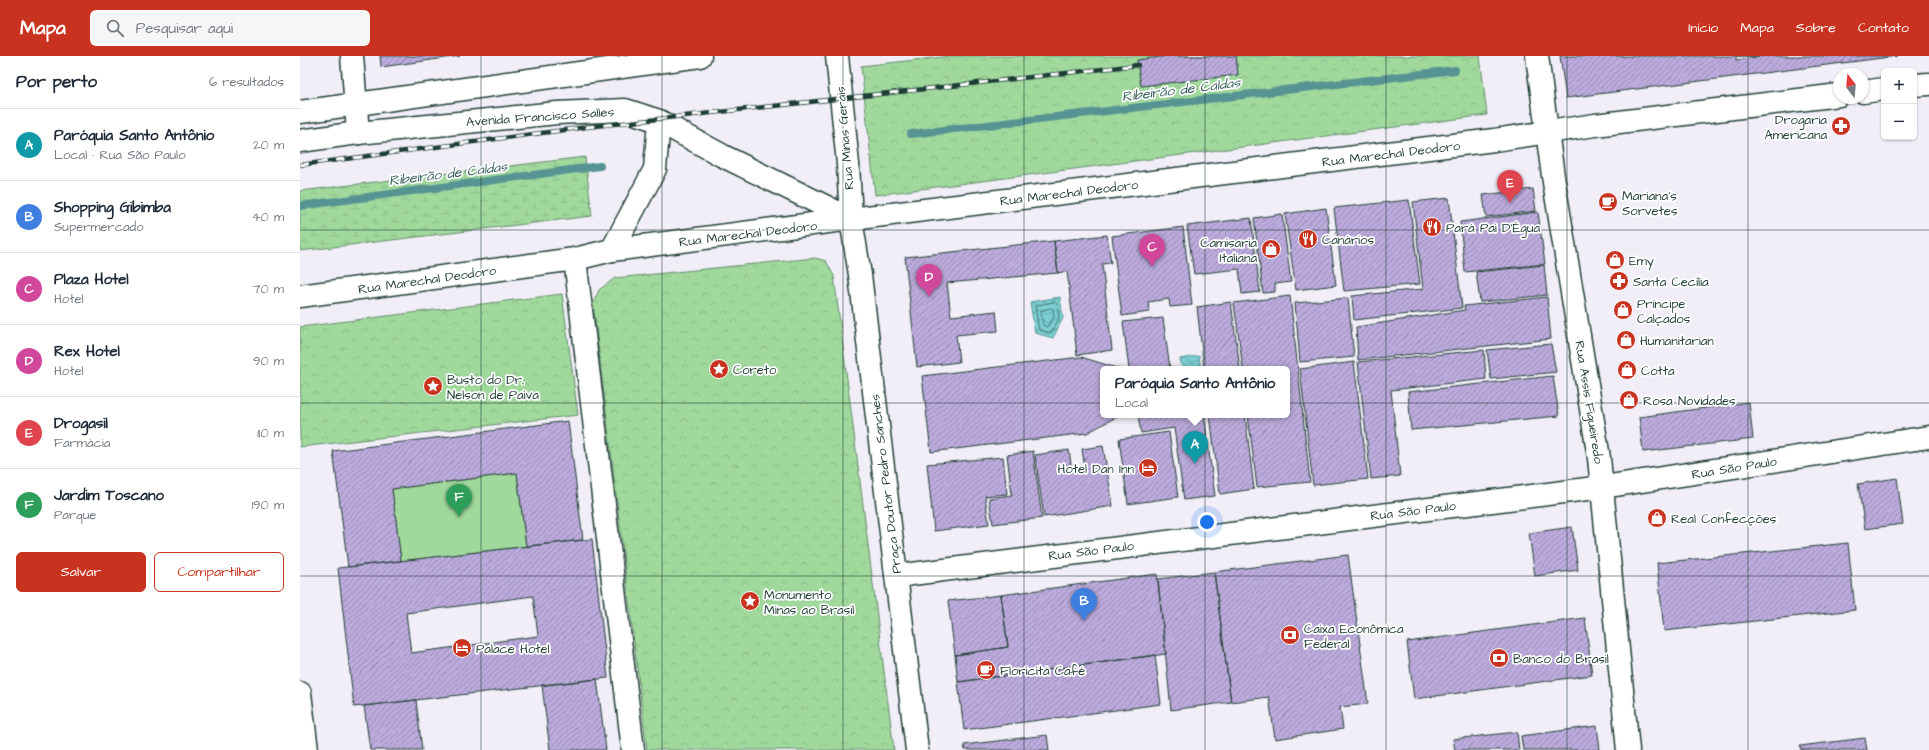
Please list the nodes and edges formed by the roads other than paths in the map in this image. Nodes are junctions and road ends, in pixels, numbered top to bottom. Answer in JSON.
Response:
{"nodes":[{"id":1,"x":352,"y":56,"type":"edge"},
{"id":2,"x":700,"y":56,"type":"edge"},
{"id":3,"x":837,"y":56,"type":"edge"},
{"id":4,"x":1537,"y":56,"type":"edge"},
{"id":5,"x":1929,"y":84,"type":"edge"},
{"id":6,"x":1917,"y":85,"type":"edge"},
{"id":7,"x":1881,"y":89,"type":"edge"},
{"id":8,"x":1869,"y":91,"type":"edge"},
{"id":9,"x":1833,"y":96,"type":"edge"},
{"id":10,"x":357,"y":104,"type":"junction"},
{"id":11,"x":300,"y":112,"type":"edge"},
{"id":12,"x":659,"y":121,"type":"junction"},
{"id":13,"x":358,"y":133,"type":"junction"},
{"id":14,"x":1547,"y":133,"type":"junction"},
{"id":15,"x":300,"y":141,"type":"edge"},
{"id":16,"x":851,"y":219,"type":"junction"},
{"id":17,"x":612,"y":250,"type":"junction"},
{"id":18,"x":575,"y":259,"type":"junction"},
{"id":19,"x":300,"y":296,"type":"edge"},
{"id":20,"x":1929,"y":437,"type":"edge"},
{"id":21,"x":1603,"y":487,"type":"junction"},
{"id":22,"x":896,"y":576,"type":"junction"},
{"id":23,"x":300,"y":693,"type":"edge"},
{"id":24,"x":307,"y":750,"type":"edge"},
{"id":25,"x":633,"y":750,"type":"edge"},
{"id":26,"x":917,"y":750,"type":"edge"},
{"id":27,"x":1628,"y":750,"type":"edge"}],
"edges":[{"from":1,"to":10,"type":"street"},
{"from":2,"to":10,"type":"street"},
{"from":3,"to":16,"type":"street","name":"Rua Minas Gerais"},
{"from":4,"to":14,"type":"street","name":"Rua Assis Figueiredo"},
{"from":5,"to":6,"type":"street"},
{"from":7,"to":8,"type":"street"},
{"from":9,"to":14,"type":"street","name":"Rua Marechal Deodoro"},
{"from":10,"to":11,"type":"street"},
{"from":10,"to":13,"type":"street"},
{"from":12,"to":13,"type":"street","name":"Avenida Francisco Salles"},
{"from":12,"to":16,"type":"street","name":"Avenida Francisco Salles"},
{"from":12,"to":17,"type":"street"},
{"from":13,"to":15,"type":"street","name":"Avenida Francisco Salles"},
{"from":14,"to":16,"type":"street","name":"Rua Marechal Deodoro"},
{"from":14,"to":21,"type":"street","name":"Rua Assis Figueiredo"},
{"from":16,"to":17,"type":"street","name":"Rua Marechal Deodoro"},
{"from":16,"to":22,"type":"street","name":"Praça Doutor Pedro Sanches"},
{"from":17,"to":18,"type":"street","name":"Rua Marechal Deodoro"},
{"from":18,"to":19,"type":"street","name":"Rua Marechal Deodoro"},
{"from":18,"to":25,"type":"street"},
{"from":20,"to":21,"type":"street","name":"Rua São Paulo"},
{"from":21,"to":22,"type":"street","name":"Rua São Paulo"},
{"from":21,"to":27,"type":"street","name":"Rua Assis Figueiredo"},
{"from":22,"to":26,"type":"street","name":"Praça Doutor Pedro Sanches"},
{"from":23,"to":24,"type":"street"}]}
